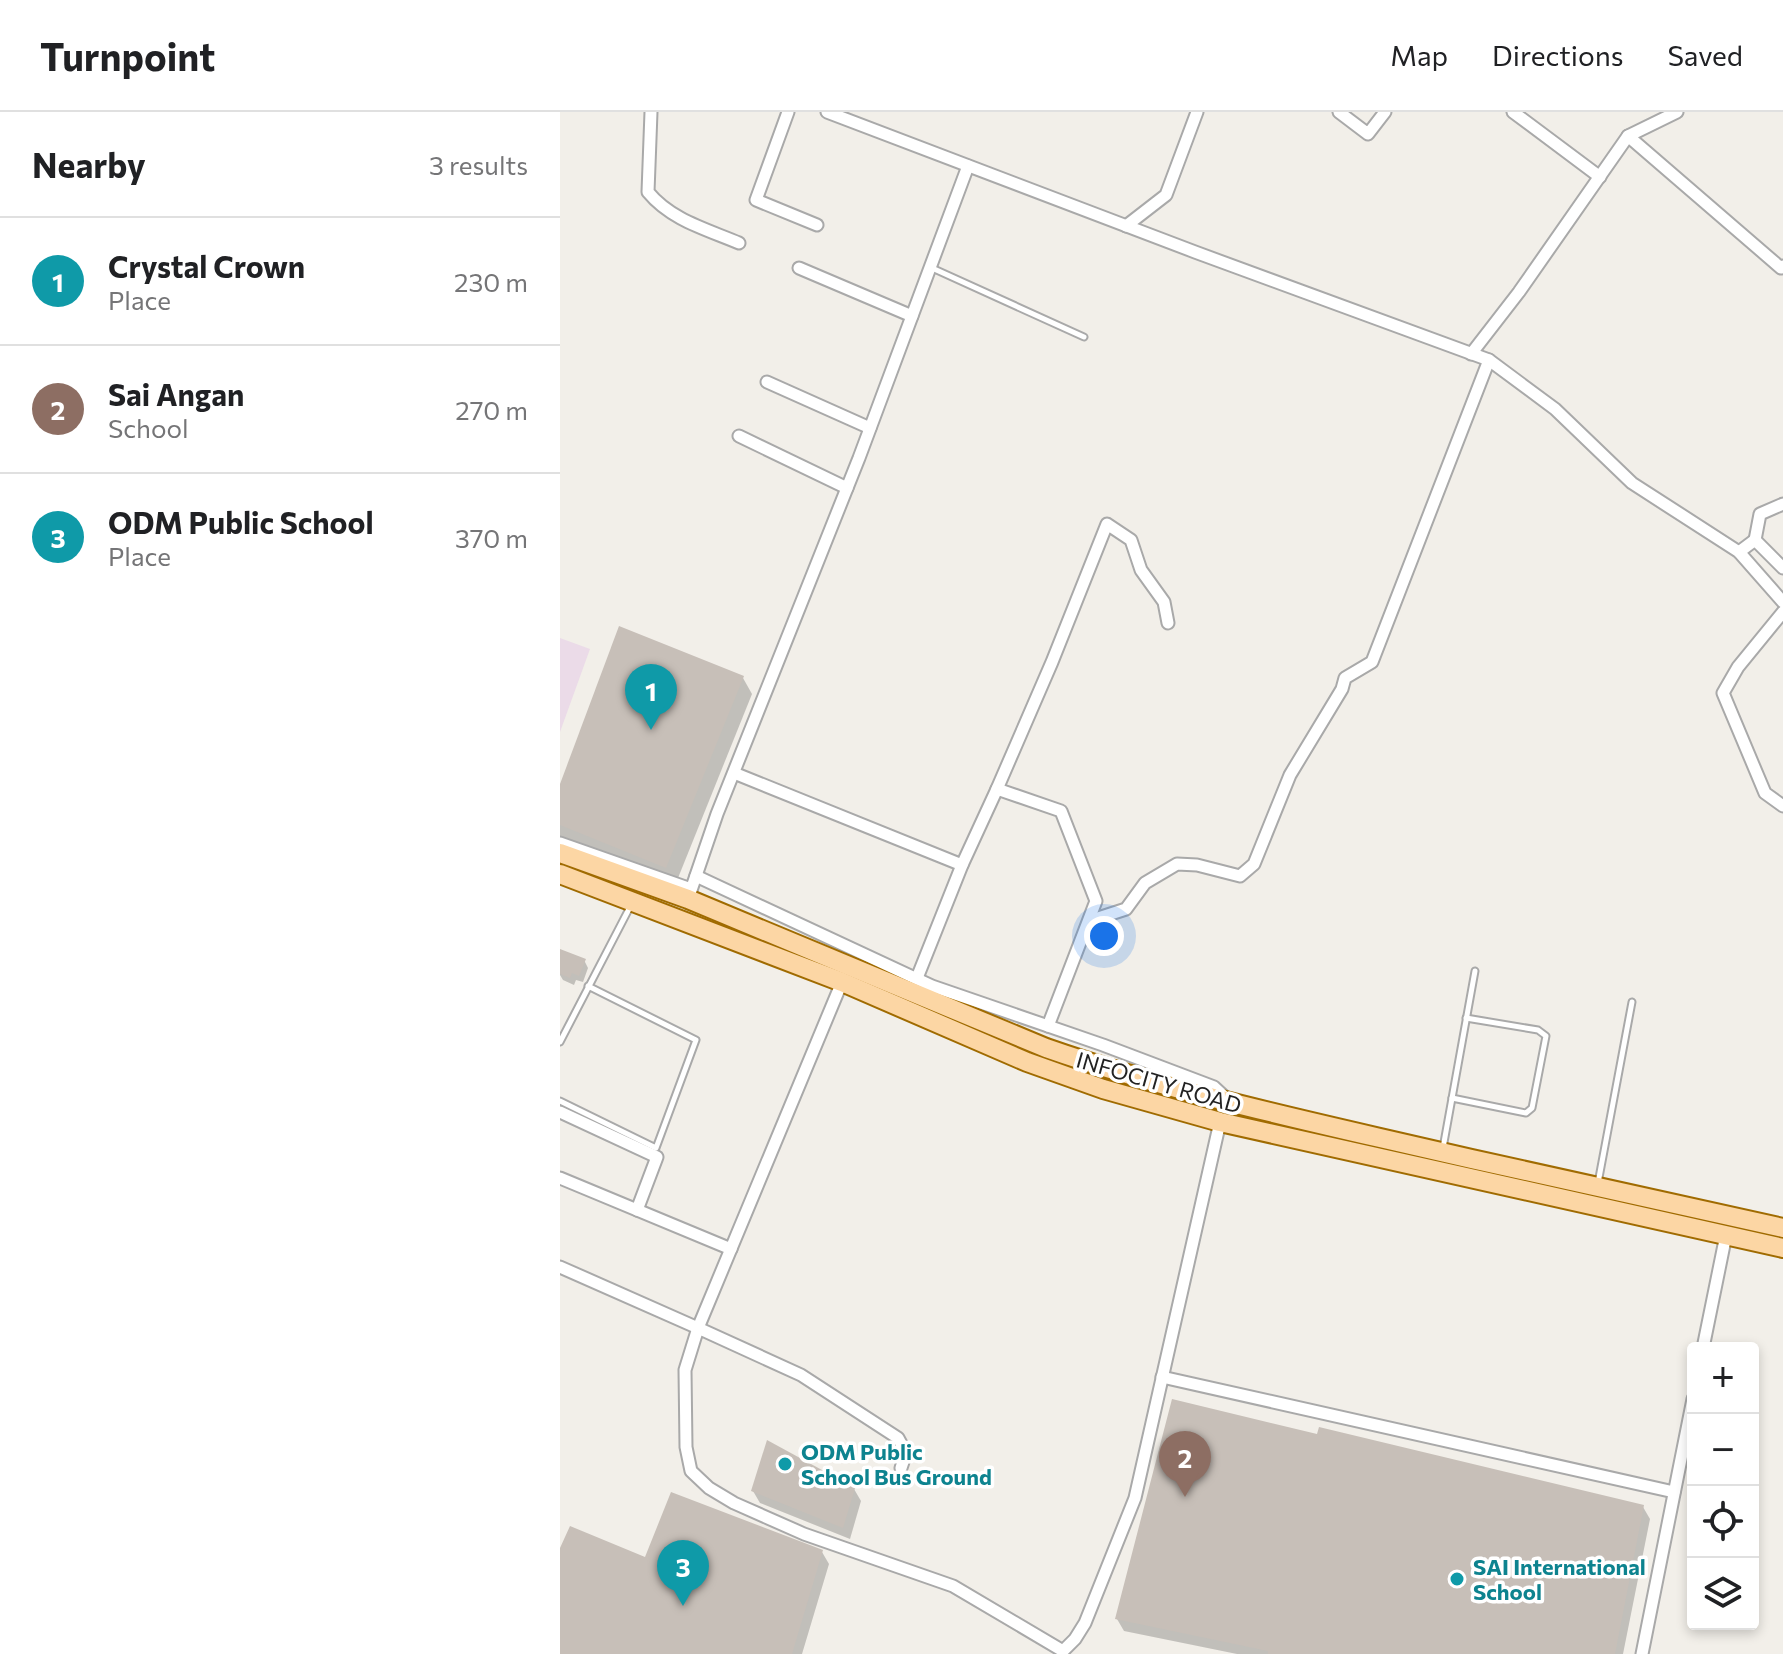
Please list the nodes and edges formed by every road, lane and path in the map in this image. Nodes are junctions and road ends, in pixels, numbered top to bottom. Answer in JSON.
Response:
{"nodes":[{"id":1,"x":651,"y":112,"type":"edge"},
{"id":2,"x":788,"y":112,"type":"edge"},
{"id":3,"x":827,"y":112,"type":"edge"},
{"id":4,"x":1197,"y":112,"type":"edge"},
{"id":5,"x":1339,"y":112,"type":"edge"},
{"id":6,"x":1385,"y":112,"type":"edge"},
{"id":7,"x":1513,"y":112,"type":"edge"},
{"id":8,"x":1677,"y":112,"type":"edge"},
{"id":9,"x":1628,"y":136,"type":"junction"},
{"id":10,"x":968,"y":166,"type":"junction"},
{"id":11,"x":1600,"y":177,"type":"junction"},
{"id":12,"x":817,"y":225,"type":"dead end"},
{"id":13,"x":1126,"y":226,"type":"junction"},
{"id":14,"x":739,"y":243,"type":"dead end"},
{"id":15,"x":799,"y":268,"type":"dead end"},
{"id":16,"x":930,"y":268,"type":"junction"},
{"id":17,"x":1782,"y":268,"type":"edge"},
{"id":18,"x":912,"y":316,"type":"junction"},
{"id":19,"x":1084,"y":337,"type":"dead end"},
{"id":20,"x":1471,"y":354,"type":"junction"},
{"id":21,"x":1489,"y":360,"type":"junction"},
{"id":22,"x":767,"y":382,"type":"dead end"},
{"id":23,"x":870,"y":428,"type":"junction"},
{"id":24,"x":739,"y":436,"type":"dead end"},
{"id":25,"x":847,"y":488,"type":"junction"},
{"id":26,"x":1783,"y":504,"type":"edge"},
{"id":27,"x":1755,"y":540,"type":"junction"},
{"id":28,"x":1739,"y":552,"type":"junction"},
{"id":29,"x":1783,"y":568,"type":"edge"},
{"id":30,"x":1783,"y":602,"type":"edge"},
{"id":31,"x":1783,"y":612,"type":"edge"},
{"id":32,"x":1168,"y":623,"type":"dead end"},
{"id":33,"x":734,"y":773,"type":"junction"},
{"id":34,"x":997,"y":789,"type":"junction"},
{"id":35,"x":1783,"y":806,"type":"edge"},
{"id":36,"x":560,"y":843,"type":"edge"},
{"id":37,"x":560,"y":853,"type":"edge"},
{"id":38,"x":962,"y":865,"type":"junction"},
{"id":39,"x":560,"y":874,"type":"edge"},
{"id":40,"x":696,"y":876,"type":"junction"},
{"id":41,"x":690,"y":894,"type":"junction"},
{"id":42,"x":632,"y":903,"type":"junction"},
{"id":43,"x":1089,"y":921,"type":"junction"},
{"id":44,"x":1475,"y":971,"type":"dead end"},
{"id":45,"x":917,"y":978,"type":"junction"},
{"id":46,"x":842,"y":982,"type":"junction"},
{"id":47,"x":588,"y":986,"type":"junction"},
{"id":48,"x":1632,"y":1002,"type":"dead end"},
{"id":49,"x":966,"y":1015,"type":"junction"},
{"id":50,"x":1466,"y":1018,"type":"junction"},
{"id":51,"x":1048,"y":1026,"type":"junction"},
{"id":52,"x":959,"y":1033,"type":"junction"},
{"id":53,"x":560,"y":1042,"type":"edge"},
{"id":54,"x":1452,"y":1098,"type":"junction"},
{"id":55,"x":560,"y":1101,"type":"edge"},
{"id":56,"x":1234,"y":1104,"type":"junction"},
{"id":57,"x":560,"y":1112,"type":"edge"},
{"id":58,"x":1220,"y":1122,"type":"junction"},
{"id":59,"x":1373,"y":1137,"type":"junction"},
{"id":60,"x":1442,"y":1153,"type":"junction"},
{"id":61,"x":1369,"y":1156,"type":"junction"},
{"id":62,"x":560,"y":1178,"type":"edge"},
{"id":63,"x":1597,"y":1188,"type":"junction"},
{"id":64,"x":637,"y":1210,"type":"junction"},
{"id":65,"x":1783,"y":1228,"type":"edge"},
{"id":66,"x":1726,"y":1235,"type":"junction"},
{"id":67,"x":1783,"y":1248,"type":"edge"},
{"id":68,"x":731,"y":1249,"type":"junction"},
{"id":69,"x":560,"y":1267,"type":"edge"},
{"id":70,"x":698,"y":1328,"type":"junction"},
{"id":71,"x":1704,"y":1342,"type":"edge"},
{"id":72,"x":1162,"y":1377,"type":"junction"},
{"id":73,"x":1690,"y":1414,"type":"edge"},
{"id":74,"x":901,"y":1468,"type":"dead end"},
{"id":75,"x":1674,"y":1492,"type":"junction"},
{"id":76,"x":1642,"y":1654,"type":"edge"}],
"edges":[{"from":1,"to":14,"type":"street"},
{"from":2,"to":12,"type":"street"},
{"from":3,"to":10,"type":"street"},
{"from":4,"to":13,"type":"street"},
{"from":5,"to":6,"type":"street"},
{"from":7,"to":11,"type":"street"},
{"from":8,"to":9,"type":"street"},
{"from":9,"to":11,"type":"street"},
{"from":9,"to":17,"type":"street"},
{"from":10,"to":13,"type":"street"},
{"from":10,"to":16,"type":"street"},
{"from":11,"to":20,"type":"street"},
{"from":13,"to":20,"type":"street"},
{"from":15,"to":18,"type":"street"},
{"from":16,"to":18,"type":"street"},
{"from":16,"to":19,"type":"lane"},
{"from":18,"to":23,"type":"street"},
{"from":20,"to":21,"type":"street"},
{"from":21,"to":28,"type":"street"},
{"from":21,"to":43,"type":"street"},
{"from":22,"to":23,"type":"street"},
{"from":23,"to":25,"type":"street"},
{"from":24,"to":25,"type":"street"},
{"from":25,"to":33,"type":"street"},
{"from":26,"to":27,"type":"street"},
{"from":27,"to":28,"type":"street"},
{"from":27,"to":29,"type":"street"},
{"from":28,"to":30,"type":"street"},
{"from":31,"to":35,"type":"street"},
{"from":32,"to":34,"type":"street"},
{"from":33,"to":38,"type":"street"},
{"from":33,"to":40,"type":"street"},
{"from":34,"to":38,"type":"street"},
{"from":34,"to":43,"type":"street"},
{"from":36,"to":41,"type":"street"},
{"from":37,"to":41,"type":"main road","name":"INFOCITY ROAD"},
{"from":38,"to":45,"type":"street"},
{"from":39,"to":42,"type":"main road","name":"INFOCITY ROAD"},
{"from":40,"to":41,"type":"street"},
{"from":40,"to":45,"type":"street"},
{"from":41,"to":49,"type":"main road","name":"INFOCITY ROAD"},
{"from":42,"to":46,"type":"main road","name":"INFOCITY ROAD"},
{"from":42,"to":47,"type":"lane"},
{"from":43,"to":51,"type":"street"},
{"from":44,"to":50,"type":"lane"},
{"from":45,"to":51,"type":"street"},
{"from":46,"to":52,"type":"main road","name":"INFOCITY ROAD"},
{"from":46,"to":68,"type":"street"},
{"from":47,"to":53,"type":"lane"},
{"from":47,"to":55,"type":"lane"},
{"from":48,"to":63,"type":"lane"},
{"from":49,"to":52,"type":"main road"},
{"from":49,"to":56,"type":"main road","name":"INFOCITY ROAD"},
{"from":50,"to":54,"type":"lane"},
{"from":50,"to":54,"type":"lane"},
{"from":51,"to":56,"type":"street"},
{"from":52,"to":58,"type":"main road","name":"INFOCITY ROAD"},
{"from":54,"to":60,"type":"lane"},
{"from":56,"to":59,"type":"main road","name":"INFOCITY ROAD"},
{"from":57,"to":64,"type":"street"},
{"from":58,"to":61,"type":"main road","name":"INFOCITY ROAD"},
{"from":58,"to":72,"type":"street"},
{"from":59,"to":60,"type":"main road","name":"INFOCITY ROAD"},
{"from":59,"to":61,"type":"main road"},
{"from":60,"to":63,"type":"main road","name":"INFOCITY ROAD"},
{"from":61,"to":66,"type":"main road","name":"INFOCITY ROAD"},
{"from":62,"to":64,"type":"street"},
{"from":63,"to":65,"type":"main road","name":"INFOCITY ROAD"},
{"from":64,"to":68,"type":"street"},
{"from":66,"to":67,"type":"main road","name":"INFOCITY ROAD"},
{"from":66,"to":71,"type":"street"},
{"from":68,"to":70,"type":"street"},
{"from":69,"to":70,"type":"street"},
{"from":70,"to":72,"type":"street"},
{"from":70,"to":74,"type":"street"},
{"from":72,"to":75,"type":"street"},
{"from":73,"to":75,"type":"street"},
{"from":75,"to":76,"type":"street"}]}
